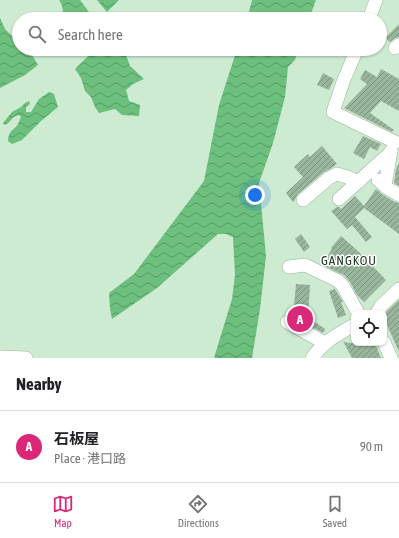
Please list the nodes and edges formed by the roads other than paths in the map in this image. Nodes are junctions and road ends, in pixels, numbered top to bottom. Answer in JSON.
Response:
{"nodes":[{"id":1,"x":376,"y":0,"type":"edge"},
{"id":2,"x":372,"y":12,"type":"edge"},
{"id":3,"x":353,"y":56,"type":"edge"},
{"id":4,"x":395,"y":144,"type":"edge"},
{"id":5,"x":369,"y":173,"type":"junction"},
{"id":6,"x":358,"y":182,"type":"junction"},
{"id":7,"x":384,"y":185,"type":"junction"},
{"id":8,"x":399,"y":195,"type":"edge"},
{"id":9,"x":339,"y":199,"type":"dead end"},
{"id":10,"x":303,"y":200,"type":"dead end"},
{"id":11,"x":288,"y":267,"type":"dead end"},
{"id":12,"x":399,"y":289,"type":"edge"},
{"id":13,"x":356,"y":310,"type":"edge"},
{"id":14,"x":378,"y":310,"type":"edge"},
{"id":15,"x":287,"y":322,"type":"dead end"},
{"id":16,"x":351,"y":327,"type":"edge"},
{"id":17,"x":325,"y":343,"type":"junction"},
{"id":18,"x":386,"y":346,"type":"edge"},
{"id":19,"x":0,"y":357,"type":"edge"},
{"id":20,"x":26,"y":358,"type":"edge"},
{"id":21,"x":312,"y":358,"type":"edge"},
{"id":22,"x":391,"y":358,"type":"edge"}],
"edges":[{"from":1,"to":2,"type":"street"},
{"from":3,"to":4,"type":"street"},
{"from":4,"to":5,"type":"street"},
{"from":4,"to":7,"type":"street"},
{"from":5,"to":6,"type":"street"},
{"from":5,"to":7,"type":"street"},
{"from":6,"to":9,"type":"street"},
{"from":6,"to":10,"type":"street"},
{"from":7,"to":8,"type":"street"},
{"from":11,"to":13,"type":"street"},
{"from":12,"to":14,"type":"street"},
{"from":15,"to":17,"type":"street"},
{"from":16,"to":17,"type":"street"},
{"from":17,"to":21,"type":"street"},
{"from":18,"to":22,"type":"street"},
{"from":19,"to":20,"type":"street"}]}
